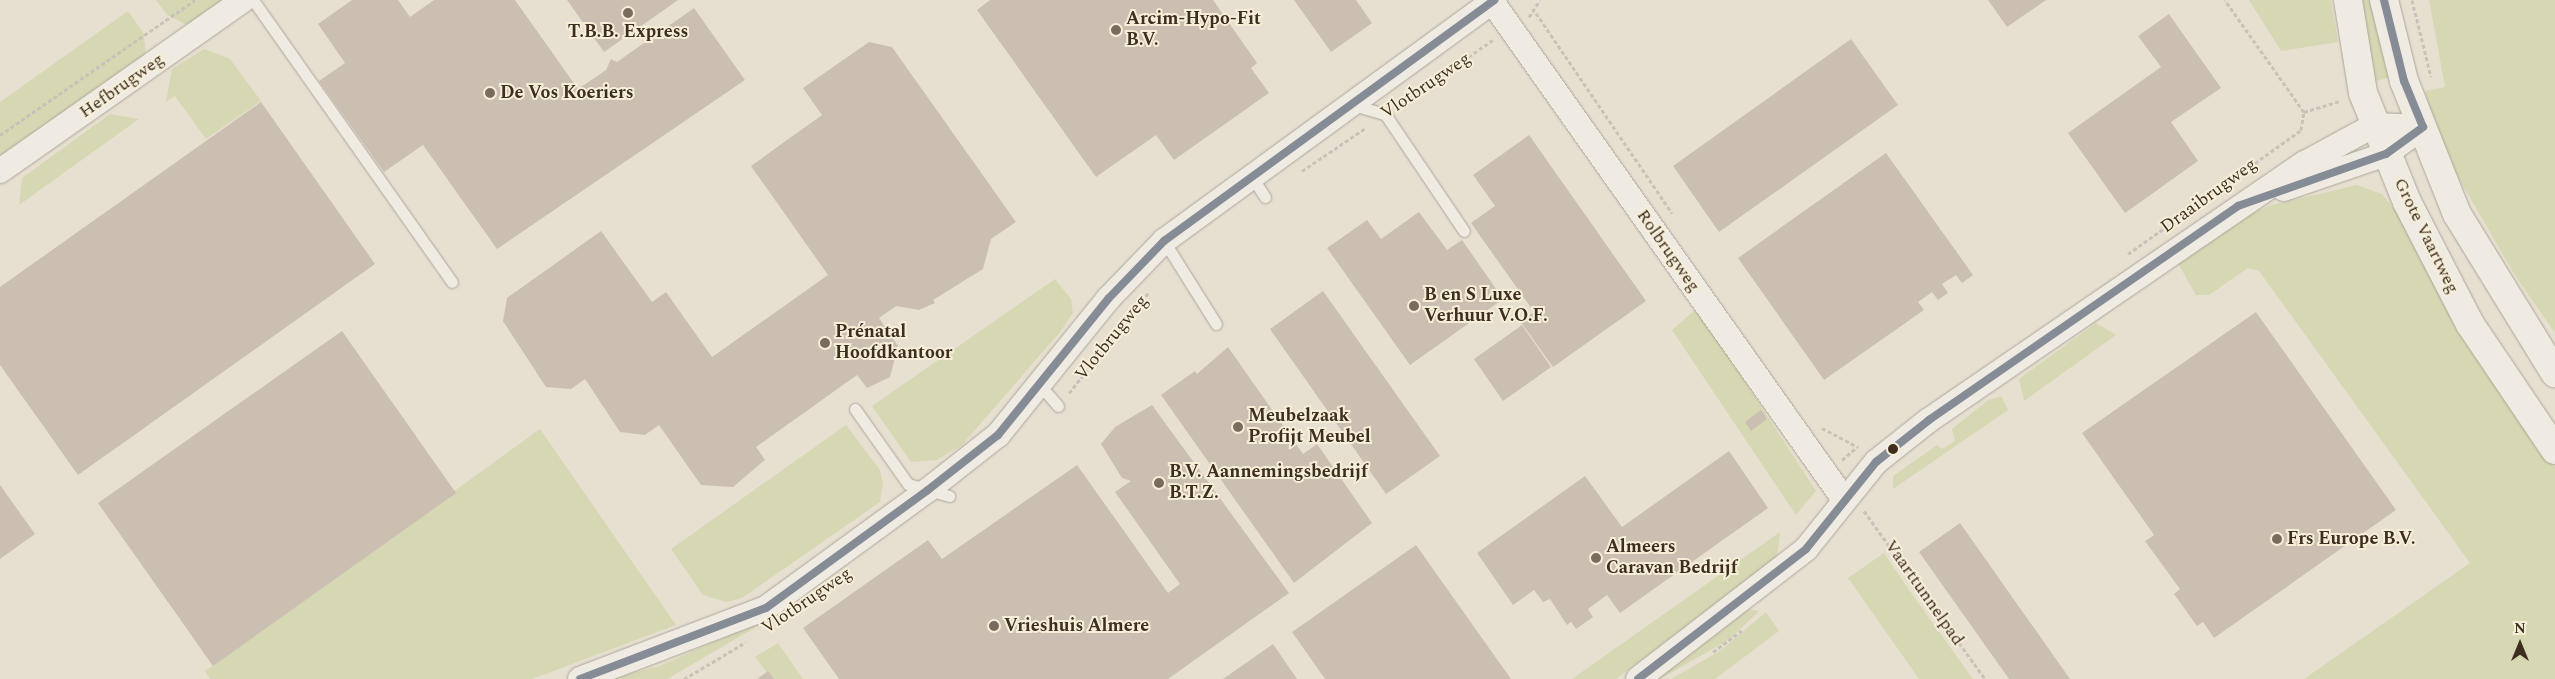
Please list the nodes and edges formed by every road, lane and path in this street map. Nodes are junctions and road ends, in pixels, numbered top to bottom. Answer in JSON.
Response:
{"nodes":[{"id":1,"x":195,"y":0,"type":"edge"},
{"id":2,"x":243,"y":0,"type":"edge"},
{"id":3,"x":253,"y":0,"type":"edge"},
{"id":4,"x":1540,"y":0,"type":"edge"},
{"id":5,"x":2225,"y":0,"type":"edge"},
{"id":6,"x":2348,"y":0,"type":"edge"},
{"id":7,"x":2384,"y":0,"type":"edge"},
{"id":8,"x":1494,"y":2,"type":"edge"},
{"id":9,"x":1511,"y":28,"type":"junction"},
{"id":10,"x":1353,"y":106,"type":"junction"},
{"id":11,"x":1385,"y":114,"type":"junction"},
{"id":12,"x":2375,"y":125,"type":"junction"},
{"id":13,"x":2423,"y":127,"type":"junction"},
{"id":14,"x":0,"y":135,"type":"edge"},
{"id":15,"x":2386,"y":154,"type":"junction"},
{"id":16,"x":0,"y":171,"type":"edge"},
{"id":17,"x":1296,"y":176,"type":"dead end"},
{"id":18,"x":1252,"y":177,"type":"junction"},
{"id":19,"x":1265,"y":197,"type":"dead end"},
{"id":20,"x":2238,"y":206,"type":"junction"},
{"id":21,"x":1464,"y":231,"type":"dead end"},
{"id":22,"x":1164,"y":241,"type":"junction"},
{"id":23,"x":2123,"y":257,"type":"dead end"},
{"id":24,"x":452,"y":282,"type":"dead end"},
{"id":25,"x":1151,"y":290,"type":"dead end"},
{"id":26,"x":1216,"y":324,"type":"dead end"},
{"id":27,"x":2555,"y":373,"type":"edge"},
{"id":28,"x":1038,"y":384,"type":"junction"},
{"id":29,"x":1058,"y":406,"type":"joint"},
{"id":30,"x":855,"y":409,"type":"dead end"},
{"id":31,"x":1867,"y":441,"type":"dead end"},
{"id":32,"x":2555,"y":450,"type":"edge"},
{"id":33,"x":1829,"y":479,"type":"junction"},
{"id":34,"x":939,"y":493,"type":"junction"},
{"id":35,"x":1852,"y":503,"type":"junction"},
{"id":36,"x":755,"y":636,"type":"dead end"},
{"id":37,"x":580,"y":679,"type":"edge"},
{"id":38,"x":684,"y":679,"type":"edge"},
{"id":39,"x":1638,"y":679,"type":"edge"},
{"id":40,"x":1985,"y":679,"type":"edge"}],
"edges":[{"from":1,"to":14,"type":"path","name":"Hefbrugweg"},
{"from":2,"to":16,"type":"street","name":"Hefbrugweg"},
{"from":3,"to":24,"type":"lane"},
{"from":4,"to":9,"type":"path","name":"Vlotbrugweg"},
{"from":5,"to":23,"type":"path","name":"Draaibrugweg"},
{"from":6,"to":12,"type":"main road","name":"Grote Vaartweg"},
{"from":7,"to":13,"type":"main road"},
{"from":8,"to":9,"type":"street","name":"Rolbrugweg"},
{"from":8,"to":10,"type":"street","name":"Vlotbrugweg"},
{"from":9,"to":11,"type":"path","name":"Vlotbrugweg"},
{"from":9,"to":33,"type":"street","name":"Rolbrugweg"},
{"from":10,"to":11,"type":"lane"},
{"from":10,"to":18,"type":"street","name":"Vlotbrugweg"},
{"from":11,"to":17,"type":"path","name":"Vlotbrugweg"},
{"from":11,"to":21,"type":"lane"},
{"from":12,"to":13,"type":"street"},
{"from":12,"to":15,"type":"main road","name":"Grote Vaartweg"},
{"from":12,"to":20,"type":"street","name":"Draaibrugweg"},
{"from":13,"to":15,"type":"street","name":"Draaibrugweg"},
{"from":13,"to":27,"type":"main road"},
{"from":15,"to":20,"type":"street","name":"Draaibrugweg"},
{"from":15,"to":32,"type":"main road","name":"Grote Vaartweg"},
{"from":18,"to":19,"type":"lane"},
{"from":18,"to":22,"type":"street","name":"Vlotbrugweg"},
{"from":20,"to":35,"type":"street","name":"Draaibrugweg"},
{"from":22,"to":26,"type":"lane"},
{"from":22,"to":28,"type":"street","name":"Vlotbrugweg"},
{"from":25,"to":29,"type":"path","name":"Vlotbrugweg"},
{"from":28,"to":29,"type":"lane"},
{"from":28,"to":34,"type":"street","name":"Vlotbrugweg"},
{"from":30,"to":34,"type":"lane"},
{"from":31,"to":33,"type":"path"},
{"from":33,"to":35,"type":"street","name":"Rolbrugweg"},
{"from":34,"to":37,"type":"street","name":"Vlotbrugweg"},
{"from":35,"to":39,"type":"street","name":"Draaibrugweg"},
{"from":35,"to":40,"type":"path","name":"Vaarttunnelpad"},
{"from":36,"to":38,"type":"path","name":"Vlotbrugweg"}]}
